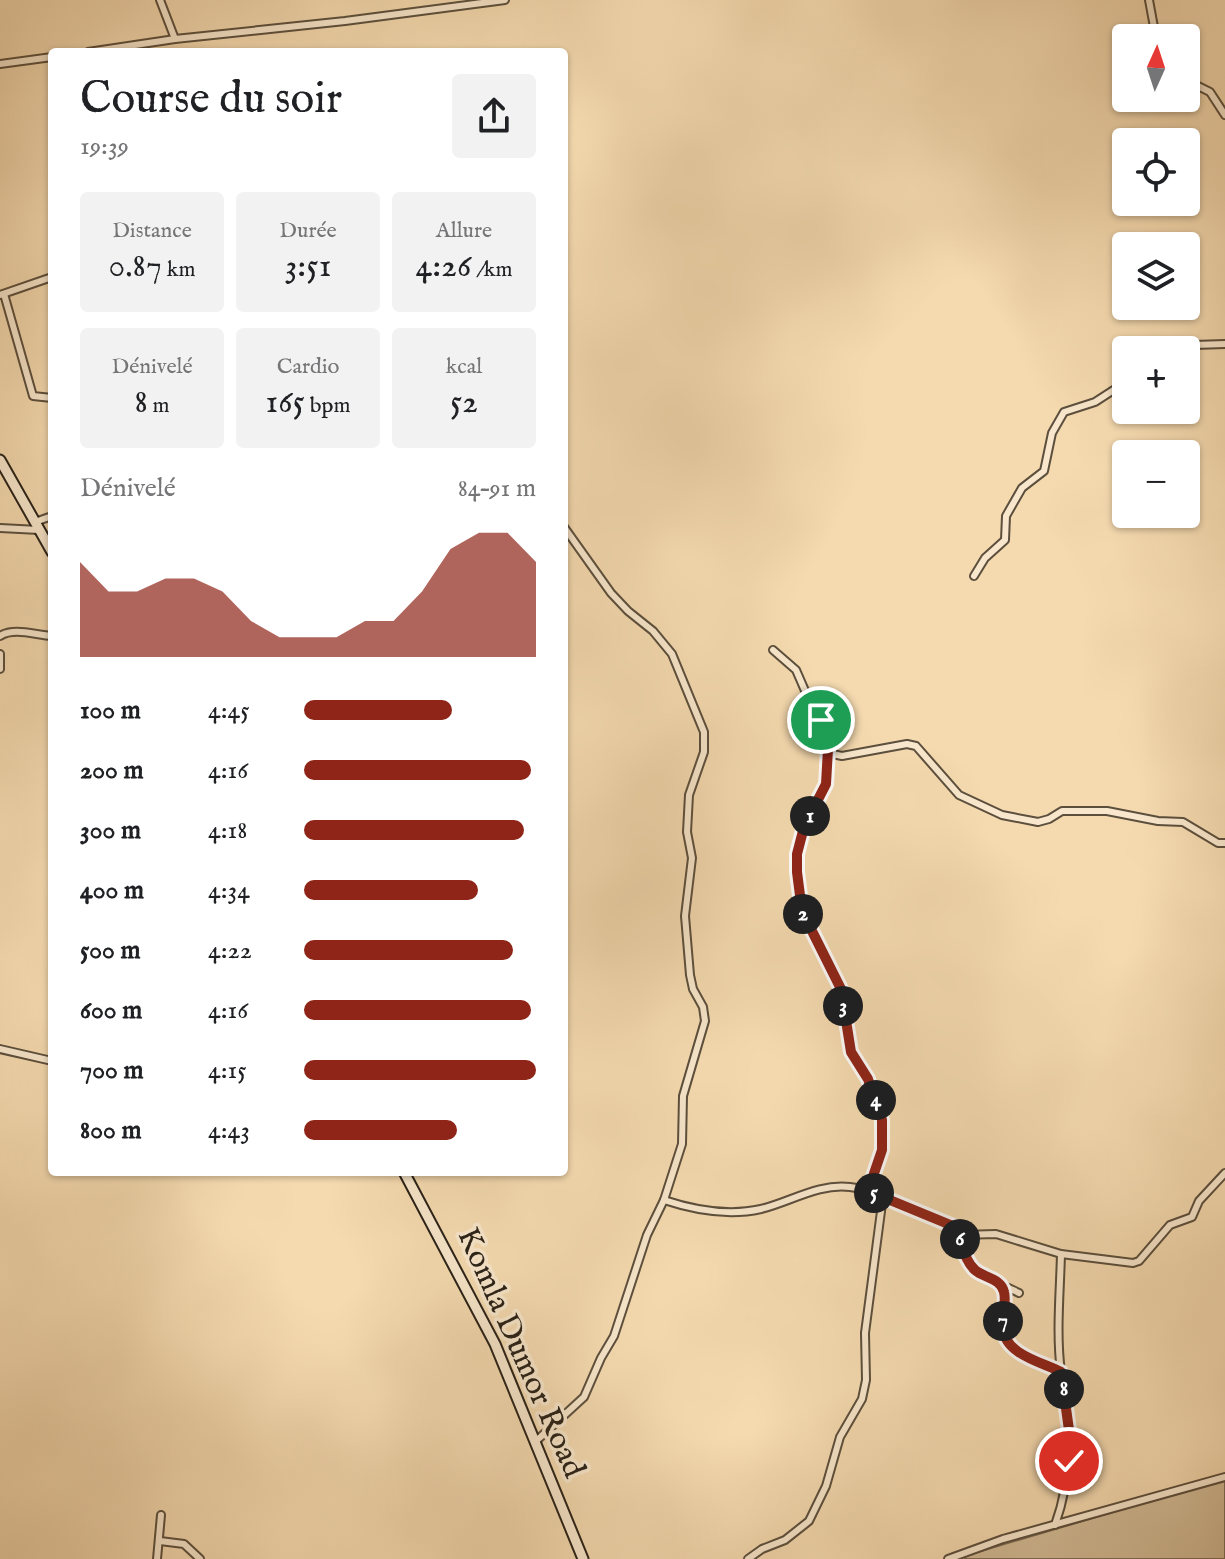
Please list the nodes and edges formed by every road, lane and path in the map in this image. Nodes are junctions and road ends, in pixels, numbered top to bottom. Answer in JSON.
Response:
{"nodes":[{"id":1,"x":160,"y":0,"type":"edge"},
{"id":2,"x":505,"y":0,"type":"edge"},
{"id":3,"x":1149,"y":0,"type":"edge"},
{"id":4,"x":1153,"y":24,"type":"edge"},
{"id":5,"x":175,"y":39,"type":"junction"},
{"id":6,"x":115,"y":48,"type":"edge"},
{"id":7,"x":48,"y":58,"type":"edge"},
{"id":8,"x":0,"y":64,"type":"edge"},
{"id":9,"x":1200,"y":87,"type":"edge"},
{"id":10,"x":1225,"y":115,"type":"edge"},
{"id":11,"x":48,"y":278,"type":"edge"},
{"id":12,"x":2,"y":294,"type":"edge"},
{"id":13,"x":1225,"y":344,"type":"edge"},
{"id":14,"x":1200,"y":345,"type":"edge"},
{"id":15,"x":1112,"y":391,"type":"edge"},
{"id":16,"x":48,"y":398,"type":"edge"},
{"id":17,"x":0,"y":460,"type":"edge"},
{"id":18,"x":48,"y":519,"type":"edge"},
{"id":19,"x":37,"y":526,"type":"junction"},
{"id":20,"x":0,"y":528,"type":"edge"},
{"id":21,"x":568,"y":533,"type":"edge"},
{"id":22,"x":48,"y":545,"type":"edge"},
{"id":23,"x":974,"y":576,"type":"dead end"},
{"id":24,"x":0,"y":636,"type":"edge"},
{"id":25,"x":48,"y":636,"type":"edge"},
{"id":26,"x":773,"y":650,"type":"dead end"},
{"id":27,"x":0,"y":654,"type":"edge"},
{"id":28,"x":0,"y":669,"type":"edge"},
{"id":29,"x":828,"y":753,"type":"junction"},
{"id":30,"x":1225,"y":843,"type":"edge"},
{"id":31,"x":0,"y":1049,"type":"edge"},
{"id":32,"x":48,"y":1060,"type":"edge"},
{"id":33,"x":1225,"y":1173,"type":"edge"},
{"id":34,"x":406,"y":1176,"type":"edge"},
{"id":35,"x":868,"y":1191,"type":"junction"},
{"id":36,"x":883,"y":1196,"type":"junction"},
{"id":37,"x":664,"y":1200,"type":"junction"},
{"id":38,"x":959,"y":1235,"type":"junction"},
{"id":39,"x":1061,"y":1254,"type":"junction"},
{"id":40,"x":998,"y":1282,"type":"junction"},
{"id":41,"x":1019,"y":1293,"type":"dead end"},
{"id":42,"x":1061,"y":1372,"type":"junction"},
{"id":43,"x":535,"y":1442,"type":"junction"},
{"id":44,"x":1225,"y":1477,"type":"edge"},
{"id":45,"x":161,"y":1515,"type":"dead end"},
{"id":46,"x":1055,"y":1525,"type":"junction"},
{"id":47,"x":160,"y":1541,"type":"junction"},
{"id":48,"x":157,"y":1559,"type":"edge"},
{"id":49,"x":200,"y":1559,"type":"edge"},
{"id":50,"x":583,"y":1559,"type":"edge"},
{"id":51,"x":748,"y":1559,"type":"edge"},
{"id":52,"x":948,"y":1559,"type":"edge"}],
"edges":[{"from":1,"to":5,"type":"street"},
{"from":2,"to":5,"type":"street"},
{"from":3,"to":4,"type":"street"},
{"from":5,"to":6,"type":"street"},
{"from":7,"to":8,"type":"street"},
{"from":9,"to":10,"type":"street"},
{"from":11,"to":12,"type":"street"},
{"from":12,"to":16,"type":"street"},
{"from":13,"to":14,"type":"street"},
{"from":15,"to":23,"type":"street"},
{"from":17,"to":19,"type":"street"},
{"from":18,"to":19,"type":"street"},
{"from":19,"to":20,"type":"street"},
{"from":19,"to":22,"type":"street"},
{"from":21,"to":37,"type":"street"},
{"from":24,"to":25,"type":"street"},
{"from":26,"to":29,"type":"street"},
{"from":27,"to":28,"type":"street"},
{"from":29,"to":30,"type":"street"},
{"from":29,"to":35,"type":"street"},
{"from":31,"to":32,"type":"street"},
{"from":33,"to":39,"type":"street"},
{"from":34,"to":43,"type":"street","name":"Komla Dumor Road"},
{"from":35,"to":36,"type":"street"},
{"from":35,"to":37,"type":"street"},
{"from":36,"to":38,"type":"street"},
{"from":36,"to":51,"type":"street"},
{"from":37,"to":43,"type":"street"},
{"from":38,"to":39,"type":"street"},
{"from":38,"to":40,"type":"street"},
{"from":39,"to":42,"type":"street"},
{"from":40,"to":41,"type":"street"},
{"from":40,"to":42,"type":"street"},
{"from":42,"to":46,"type":"street"},
{"from":43,"to":50,"type":"street","name":"Komla Dumor Road"},
{"from":44,"to":46,"type":"street"},
{"from":45,"to":47,"type":"street"},
{"from":46,"to":52,"type":"street"},
{"from":47,"to":48,"type":"street"},
{"from":47,"to":49,"type":"street"}]}
